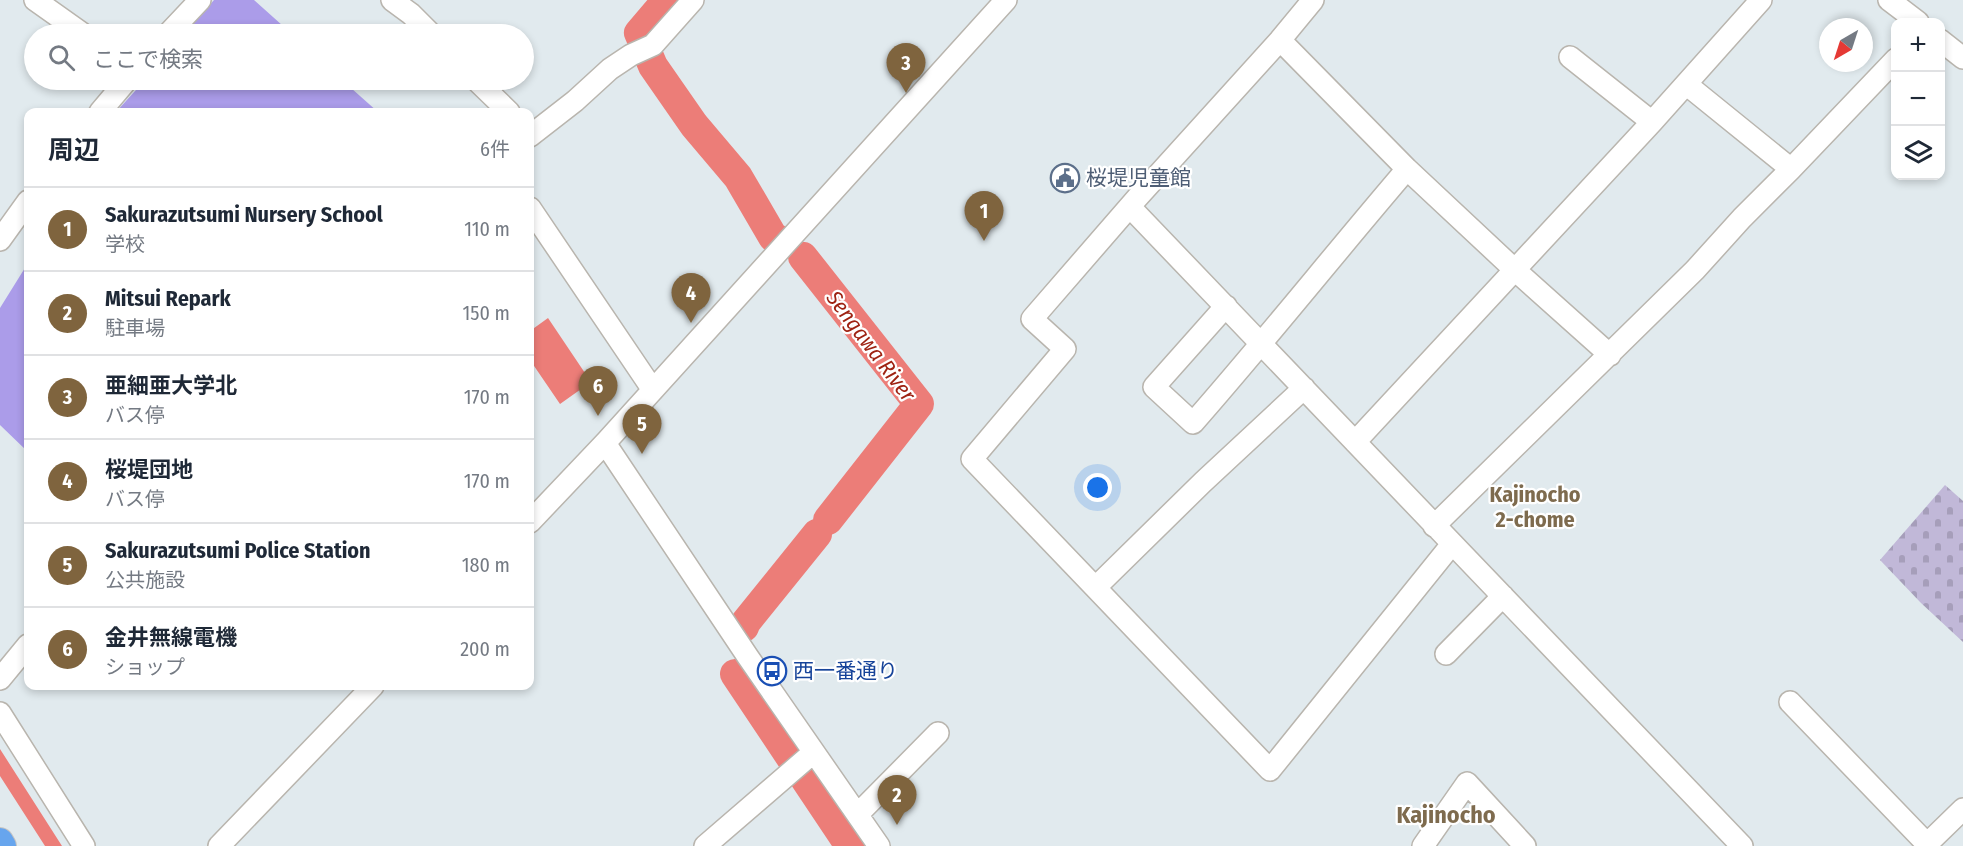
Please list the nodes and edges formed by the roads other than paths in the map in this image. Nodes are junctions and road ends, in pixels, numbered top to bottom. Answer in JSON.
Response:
{"nodes":[{"id":1,"x":35,"y":0,"type":"edge"},
{"id":2,"x":200,"y":0,"type":"edge"},
{"id":3,"x":392,"y":0,"type":"edge"},
{"id":4,"x":693,"y":0,"type":"edge"},
{"id":5,"x":1006,"y":0,"type":"edge"},
{"id":6,"x":1313,"y":0,"type":"edge"},
{"id":7,"x":1761,"y":0,"type":"edge"},
{"id":8,"x":1896,"y":2,"type":"edge"},
{"id":9,"x":1293,"y":8,"type":"edge"},
{"id":10,"x":1914,"y":18,"type":"edge"},
{"id":11,"x":69,"y":24,"type":"edge"},
{"id":12,"x":177,"y":24,"type":"edge"},
{"id":13,"x":421,"y":24,"type":"edge"},
{"id":14,"x":1280,"y":40,"type":"junction"},
{"id":15,"x":1945,"y":43,"type":"edge"},
{"id":16,"x":1570,"y":57,"type":"dead end"},
{"id":17,"x":1963,"y":58,"type":"edge"},
{"id":18,"x":1891,"y":64,"type":"edge"},
{"id":19,"x":1686,"y":84,"type":"junction"},
{"id":20,"x":119,"y":90,"type":"edge"},
{"id":21,"x":486,"y":90,"type":"edge"},
{"id":22,"x":103,"y":108,"type":"edge"},
{"id":23,"x":505,"y":108,"type":"edge"},
{"id":24,"x":1652,"y":122,"type":"junction"},
{"id":25,"x":534,"y":131,"type":"edge"},
{"id":26,"x":1407,"y":169,"type":"junction"},
{"id":27,"x":1791,"y":169,"type":"junction"},
{"id":28,"x":24,"y":207,"type":"edge"},
{"id":29,"x":1130,"y":207,"type":"junction"},
{"id":30,"x":534,"y":214,"type":"edge"},
{"id":31,"x":0,"y":240,"type":"edge"},
{"id":32,"x":1515,"y":270,"type":"junction"},
{"id":33,"x":1226,"y":306,"type":"junction"},
{"id":34,"x":1262,"y":344,"type":"junction"},
{"id":35,"x":1610,"y":355,"type":"junction"},
{"id":36,"x":1304,"y":388,"type":"junction"},
{"id":37,"x":652,"y":390,"type":"junction"},
{"id":38,"x":1355,"y":441,"type":"junction"},
{"id":39,"x":605,"y":443,"type":"junction"},
{"id":40,"x":534,"y":518,"type":"edge"},
{"id":41,"x":1434,"y":526,"type":"junction"},
{"id":42,"x":1452,"y":544,"type":"junction"},
{"id":43,"x":1096,"y":587,"type":"junction"},
{"id":44,"x":1503,"y":596,"type":"junction"},
{"id":45,"x":24,"y":650,"type":"edge"},
{"id":46,"x":1446,"y":654,"type":"dead end"},
{"id":47,"x":0,"y":679,"type":"edge"},
{"id":48,"x":369,"y":690,"type":"edge"},
{"id":49,"x":1790,"y":702,"type":"dead end"},
{"id":50,"x":0,"y":713,"type":"edge"},
{"id":51,"x":938,"y":733,"type":"dead end"},
{"id":52,"x":808,"y":756,"type":"junction"},
{"id":53,"x":1963,"y":809,"type":"edge"},
{"id":54,"x":858,"y":814,"type":"junction"},
{"id":55,"x":0,"y":841,"type":"edge"},
{"id":56,"x":1926,"y":845,"type":"edge"},
{"id":57,"x":3,"y":846,"type":"edge"},
{"id":58,"x":84,"y":846,"type":"edge"},
{"id":59,"x":219,"y":846,"type":"edge"},
{"id":60,"x":705,"y":846,"type":"edge"},
{"id":61,"x":879,"y":846,"type":"edge"},
{"id":62,"x":1423,"y":846,"type":"edge"},
{"id":63,"x":1525,"y":846,"type":"edge"},
{"id":64,"x":1742,"y":846,"type":"edge"}],
"edges":[{"from":1,"to":11,"type":"street"},
{"from":2,"to":12,"type":"street"},
{"from":3,"to":13,"type":"street"},
{"from":4,"to":25,"type":"street"},
{"from":5,"to":37,"type":"street"},
{"from":6,"to":9,"type":"street"},
{"from":7,"to":19,"type":"street"},
{"from":8,"to":10,"type":"street"},
{"from":9,"to":14,"type":"street"},
{"from":14,"to":26,"type":"street"},
{"from":14,"to":29,"type":"street"},
{"from":15,"to":17,"type":"street"},
{"from":16,"to":24,"type":"street"},
{"from":18,"to":27,"type":"street"},
{"from":19,"to":24,"type":"street"},
{"from":19,"to":27,"type":"street"},
{"from":20,"to":22,"type":"street"},
{"from":21,"to":23,"type":"street"},
{"from":24,"to":32,"type":"street"},
{"from":26,"to":32,"type":"street"},
{"from":26,"to":34,"type":"street"},
{"from":27,"to":35,"type":"street"},
{"from":28,"to":31,"type":"street"},
{"from":29,"to":33,"type":"street"},
{"from":29,"to":43,"type":"street"},
{"from":30,"to":37,"type":"street"},
{"from":32,"to":35,"type":"street"},
{"from":32,"to":38,"type":"street"},
{"from":33,"to":34,"type":"street"},
{"from":33,"to":34,"type":"street"},
{"from":34,"to":36,"type":"street"},
{"from":35,"to":41,"type":"street"},
{"from":36,"to":38,"type":"street"},
{"from":36,"to":43,"type":"street"},
{"from":37,"to":39,"type":"street"},
{"from":38,"to":41,"type":"street"},
{"from":39,"to":40,"type":"street"},
{"from":39,"to":52,"type":"street"},
{"from":41,"to":42,"type":"street"},
{"from":42,"to":43,"type":"street"},
{"from":42,"to":44,"type":"street"},
{"from":44,"to":46,"type":"street"},
{"from":44,"to":64,"type":"street"},
{"from":45,"to":47,"type":"street"},
{"from":48,"to":59,"type":"street"},
{"from":49,"to":56,"type":"street"},
{"from":50,"to":58,"type":"street"},
{"from":51,"to":54,"type":"street"},
{"from":52,"to":54,"type":"street"},
{"from":52,"to":60,"type":"street"},
{"from":53,"to":56,"type":"street"},
{"from":54,"to":61,"type":"street"},
{"from":55,"to":57,"type":"main road"},
{"from":62,"to":63,"type":"street"}]}
